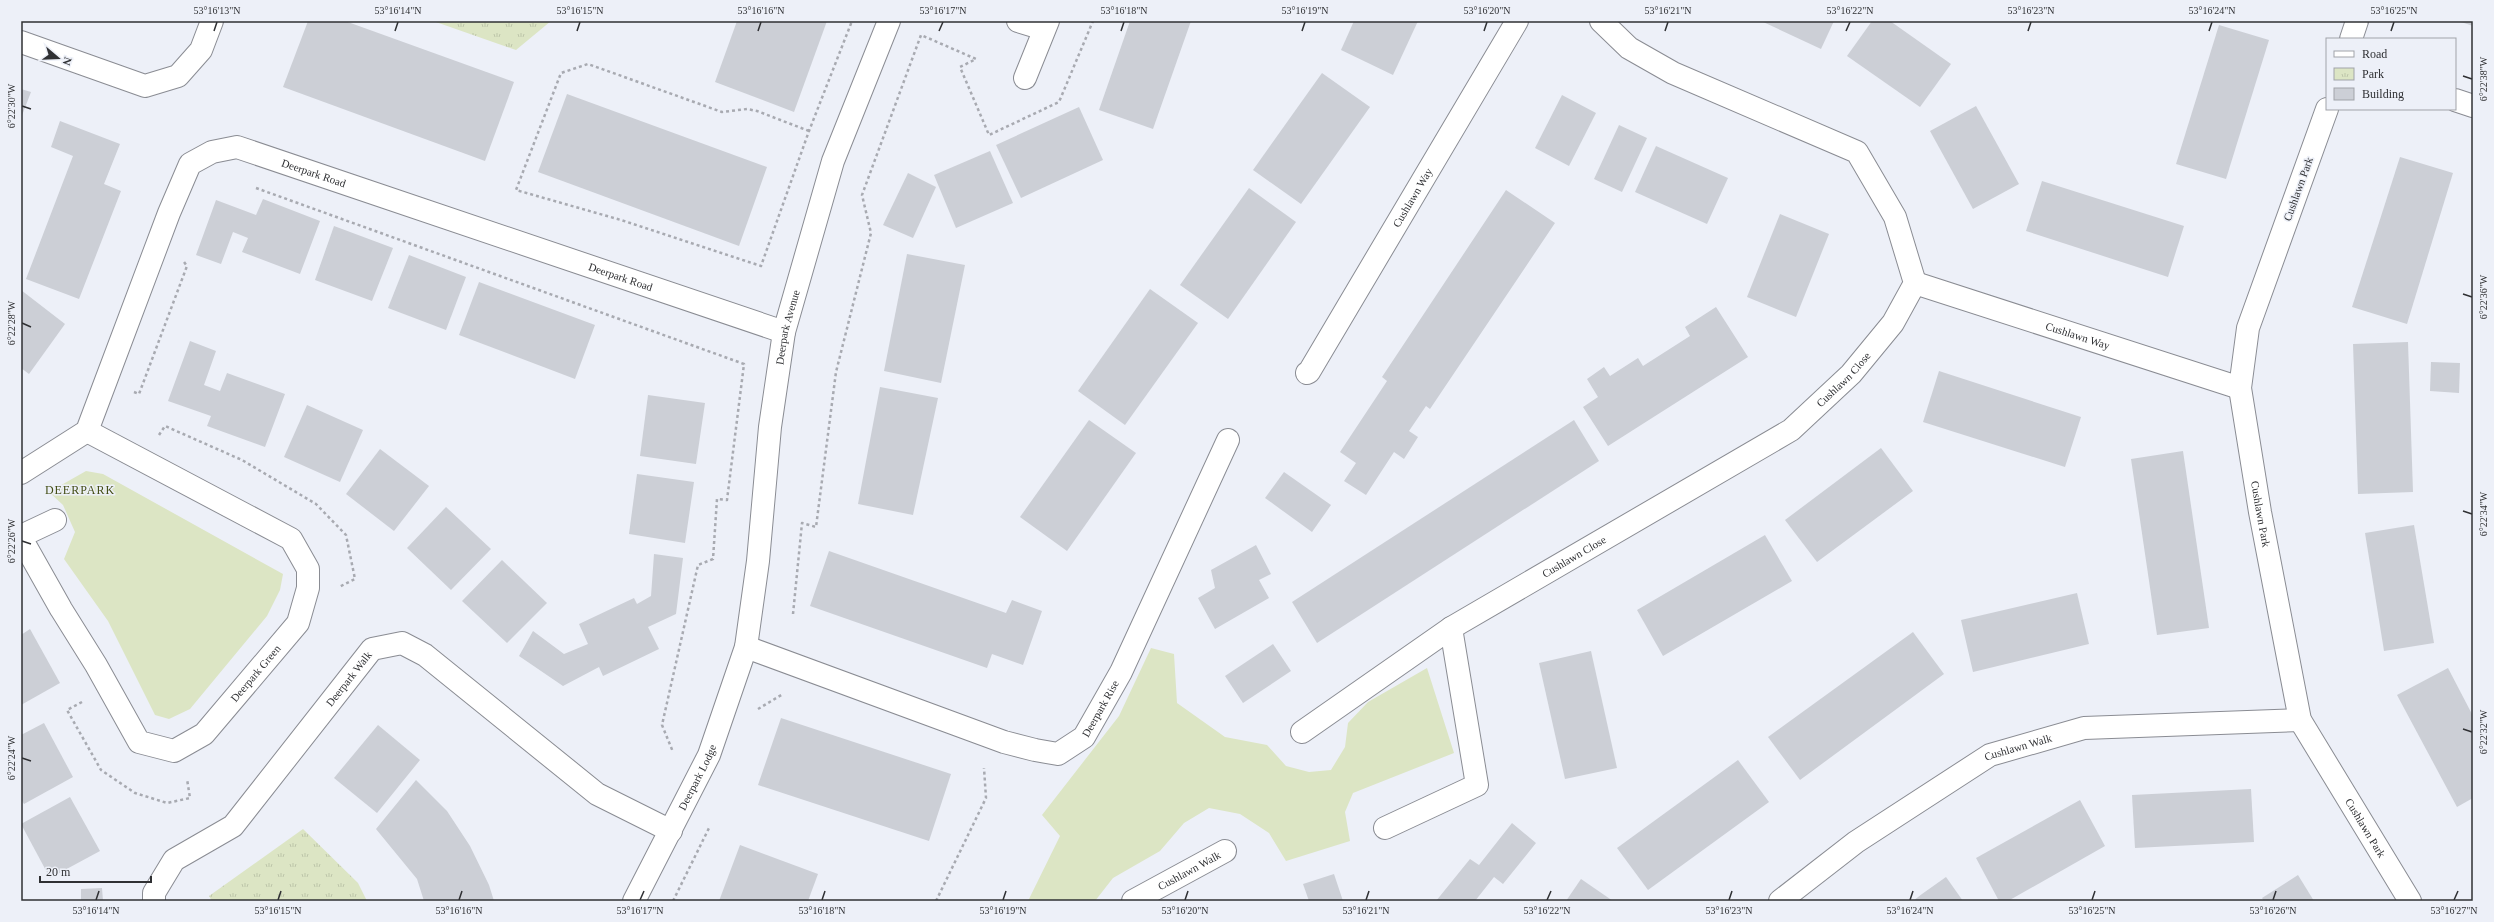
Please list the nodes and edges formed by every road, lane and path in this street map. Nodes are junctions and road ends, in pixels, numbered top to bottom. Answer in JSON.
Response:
{"nodes":[{"id":1,"x":212,"y":21,"type":"edge"},
{"id":2,"x":852,"y":21,"type":"edge"},
{"id":3,"x":889,"y":21,"type":"edge"},
{"id":4,"x":1018,"y":21,"type":"edge"},
{"id":5,"x":1093,"y":21,"type":"edge"},
{"id":6,"x":1517,"y":21,"type":"edge"},
{"id":7,"x":1601,"y":21,"type":"edge"},
{"id":8,"x":2357,"y":21,"type":"edge"},
{"id":9,"x":1046,"y":25,"type":"edge"},
{"id":10,"x":2351,"y":38,"type":"edge"},
{"id":11,"x":21,"y":42,"type":"edge"},
{"id":12,"x":1025,"y":78,"type":"dead end"},
{"id":13,"x":2456,"y":100,"type":"edge"},
{"id":14,"x":2473,"y":106,"type":"edge"},
{"id":15,"x":2327,"y":110,"type":"edge"},
{"id":16,"x":809,"y":131,"type":"junction"},
{"id":17,"x":254,"y":188,"type":"dead end"},
{"id":18,"x":182,"y":260,"type":"dead end"},
{"id":19,"x":1915,"y":283,"type":"junction"},
{"id":20,"x":784,"y":332,"type":"junction"},
{"id":21,"x":1306,"y":373,"type":"dead end"},
{"id":22,"x":2240,"y":388,"type":"junction"},
{"id":23,"x":129,"y":391,"type":"dead end"},
{"id":24,"x":87,"y":431,"type":"junction"},
{"id":25,"x":158,"y":437,"type":"dead end"},
{"id":26,"x":1228,"y":440,"type":"dead end"},
{"id":27,"x":21,"y":473,"type":"edge"},
{"id":28,"x":55,"y":520,"type":"dead end"},
{"id":29,"x":21,"y":537,"type":"edge"},
{"id":30,"x":335,"y":589,"type":"dead end"},
{"id":31,"x":793,"y":614,"type":"dead end"},
{"id":32,"x":1451,"y":628,"type":"junction"},
{"id":33,"x":746,"y":647,"type":"junction"},
{"id":34,"x":787,"y":692,"type":"dead end"},
{"id":35,"x":88,"y":699,"type":"dead end"},
{"id":36,"x":756,"y":715,"type":"dead end"},
{"id":37,"x":2300,"y":720,"type":"junction"},
{"id":38,"x":1302,"y":732,"type":"dead end"},
{"id":39,"x":673,"y":752,"type":"dead end"},
{"id":40,"x":983,"y":765,"type":"dead end"},
{"id":41,"x":186,"y":775,"type":"dead end"},
{"id":42,"x":712,"y":821,"type":"dead end"},
{"id":43,"x":1385,"y":828,"type":"dead end"},
{"id":44,"x":671,"y":831,"type":"junction"},
{"id":45,"x":1225,"y":851,"type":"dead end"},
{"id":46,"x":154,"y":901,"type":"edge"},
{"id":47,"x":634,"y":901,"type":"edge"},
{"id":48,"x":672,"y":901,"type":"edge"},
{"id":49,"x":936,"y":901,"type":"edge"},
{"id":50,"x":1133,"y":901,"type":"edge"},
{"id":51,"x":1780,"y":901,"type":"edge"},
{"id":52,"x":2410,"y":901,"type":"edge"}],
"edges":[{"from":1,"to":11,"type":"street"},
{"from":2,"to":16,"type":"path"},
{"from":3,"to":20,"type":"street","name":"Deerpark Avenue"},
{"from":4,"to":9,"type":"street"},
{"from":5,"to":31,"type":"path"},
{"from":6,"to":21,"type":"street","name":"Cushlawn Way"},
{"from":7,"to":19,"type":"street"},
{"from":8,"to":10,"type":"street"},
{"from":9,"to":12,"type":"street"},
{"from":13,"to":14,"type":"street"},
{"from":15,"to":22,"type":"street","name":"Cushlawn Park"},
{"from":16,"to":16,"type":"path"},
{"from":17,"to":39,"type":"path"},
{"from":18,"to":23,"type":"path"},
{"from":19,"to":22,"type":"street","name":"Cushlawn Way"},
{"from":19,"to":32,"type":"street","name":"Cushlawn Close"},
{"from":20,"to":24,"type":"street","name":"Deerpark Road"},
{"from":20,"to":33,"type":"street","name":"Deerpark Avenue"},
{"from":22,"to":37,"type":"street","name":"Cushlawn Park"},
{"from":24,"to":27,"type":"street"},
{"from":24,"to":29,"type":"street","name":"Deerpark Green"},
{"from":25,"to":30,"type":"path"},
{"from":26,"to":33,"type":"street","name":"Deerpark Rise"},
{"from":28,"to":29,"type":"street","name":"Deerpark Green"},
{"from":32,"to":38,"type":"street","name":"Cushlawn Close"},
{"from":32,"to":43,"type":"street"},
{"from":33,"to":44,"type":"street","name":"Deerpark Lodge"},
{"from":34,"to":36,"type":"path"},
{"from":35,"to":41,"type":"path"},
{"from":37,"to":51,"type":"street","name":"Cushlawn Walk"},
{"from":37,"to":52,"type":"street","name":"Cushlawn Park"},
{"from":40,"to":49,"type":"path"},
{"from":42,"to":48,"type":"path"},
{"from":44,"to":46,"type":"street","name":"Deerpark Walk"},
{"from":44,"to":47,"type":"street","name":"Deerpark Lodge"},
{"from":45,"to":50,"type":"street","name":"Cushlawn Walk"}]}
